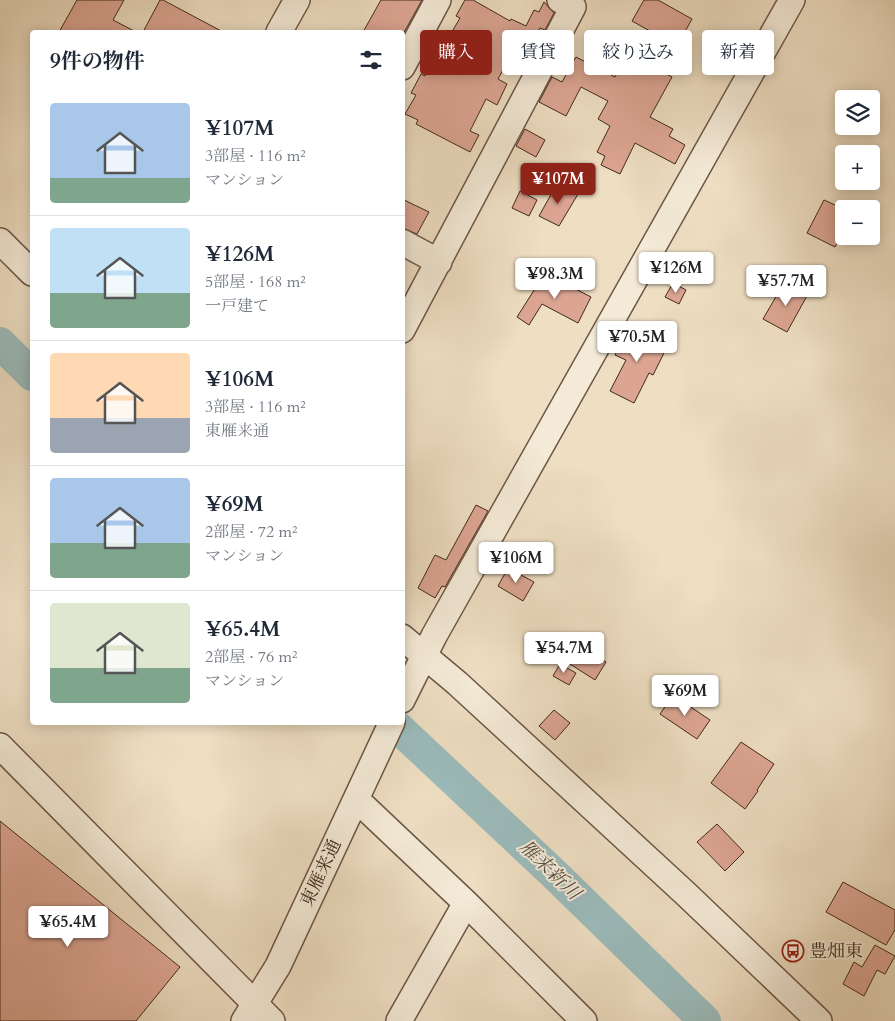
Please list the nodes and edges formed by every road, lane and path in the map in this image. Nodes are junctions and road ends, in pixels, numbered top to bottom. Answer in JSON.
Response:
{"nodes":[{"id":1,"x":297,"y":0,"type":"edge"},
{"id":2,"x":438,"y":0,"type":"edge"},
{"id":3,"x":560,"y":0,"type":"edge"},
{"id":4,"x":792,"y":0,"type":"edge"},
{"id":5,"x":280,"y":30,"type":"edge"},
{"id":6,"x":405,"y":61,"type":"edge"},
{"id":7,"x":0,"y":241,"type":"edge"},
{"id":8,"x":405,"y":244,"type":"edge"},
{"id":9,"x":438,"y":262,"type":"junction"},
{"id":10,"x":30,"y":271,"type":"edge"},
{"id":11,"x":405,"y":324,"type":"edge"},
{"id":12,"x":405,"y":642,"type":"edge"},
{"id":13,"x":419,"y":666,"type":"junction"},
{"id":14,"x":405,"y":694,"type":"edge"},
{"id":15,"x":391,"y":725,"type":"edge"},
{"id":16,"x":0,"y":746,"type":"edge"},
{"id":17,"x":360,"y":790,"type":"junction"},
{"id":18,"x":466,"y":903,"type":"junction"},
{"id":19,"x":249,"y":1012,"type":"edge"},
{"id":20,"x":272,"y":1021,"type":"edge"},
{"id":21,"x":399,"y":1021,"type":"edge"},
{"id":22,"x":584,"y":1021,"type":"edge"},
{"id":23,"x":819,"y":1021,"type":"edge"}],
"edges":[{"from":1,"to":5,"type":"street"},
{"from":2,"to":6,"type":"street"},
{"from":3,"to":9,"type":"street"},
{"from":4,"to":13,"type":"street"},
{"from":7,"to":10,"type":"street"},
{"from":8,"to":9,"type":"street"},
{"from":9,"to":11,"type":"street"},
{"from":12,"to":13,"type":"street"},
{"from":13,"to":14,"type":"street"},
{"from":13,"to":23,"type":"street"},
{"from":15,"to":17,"type":"street","name":"東雁来通"},
{"from":16,"to":19,"type":"street"},
{"from":17,"to":18,"type":"street"},
{"from":17,"to":19,"type":"street","name":"東雁来通"},
{"from":18,"to":21,"type":"street"},
{"from":18,"to":22,"type":"street"},
{"from":19,"to":20,"type":"street"}]}
